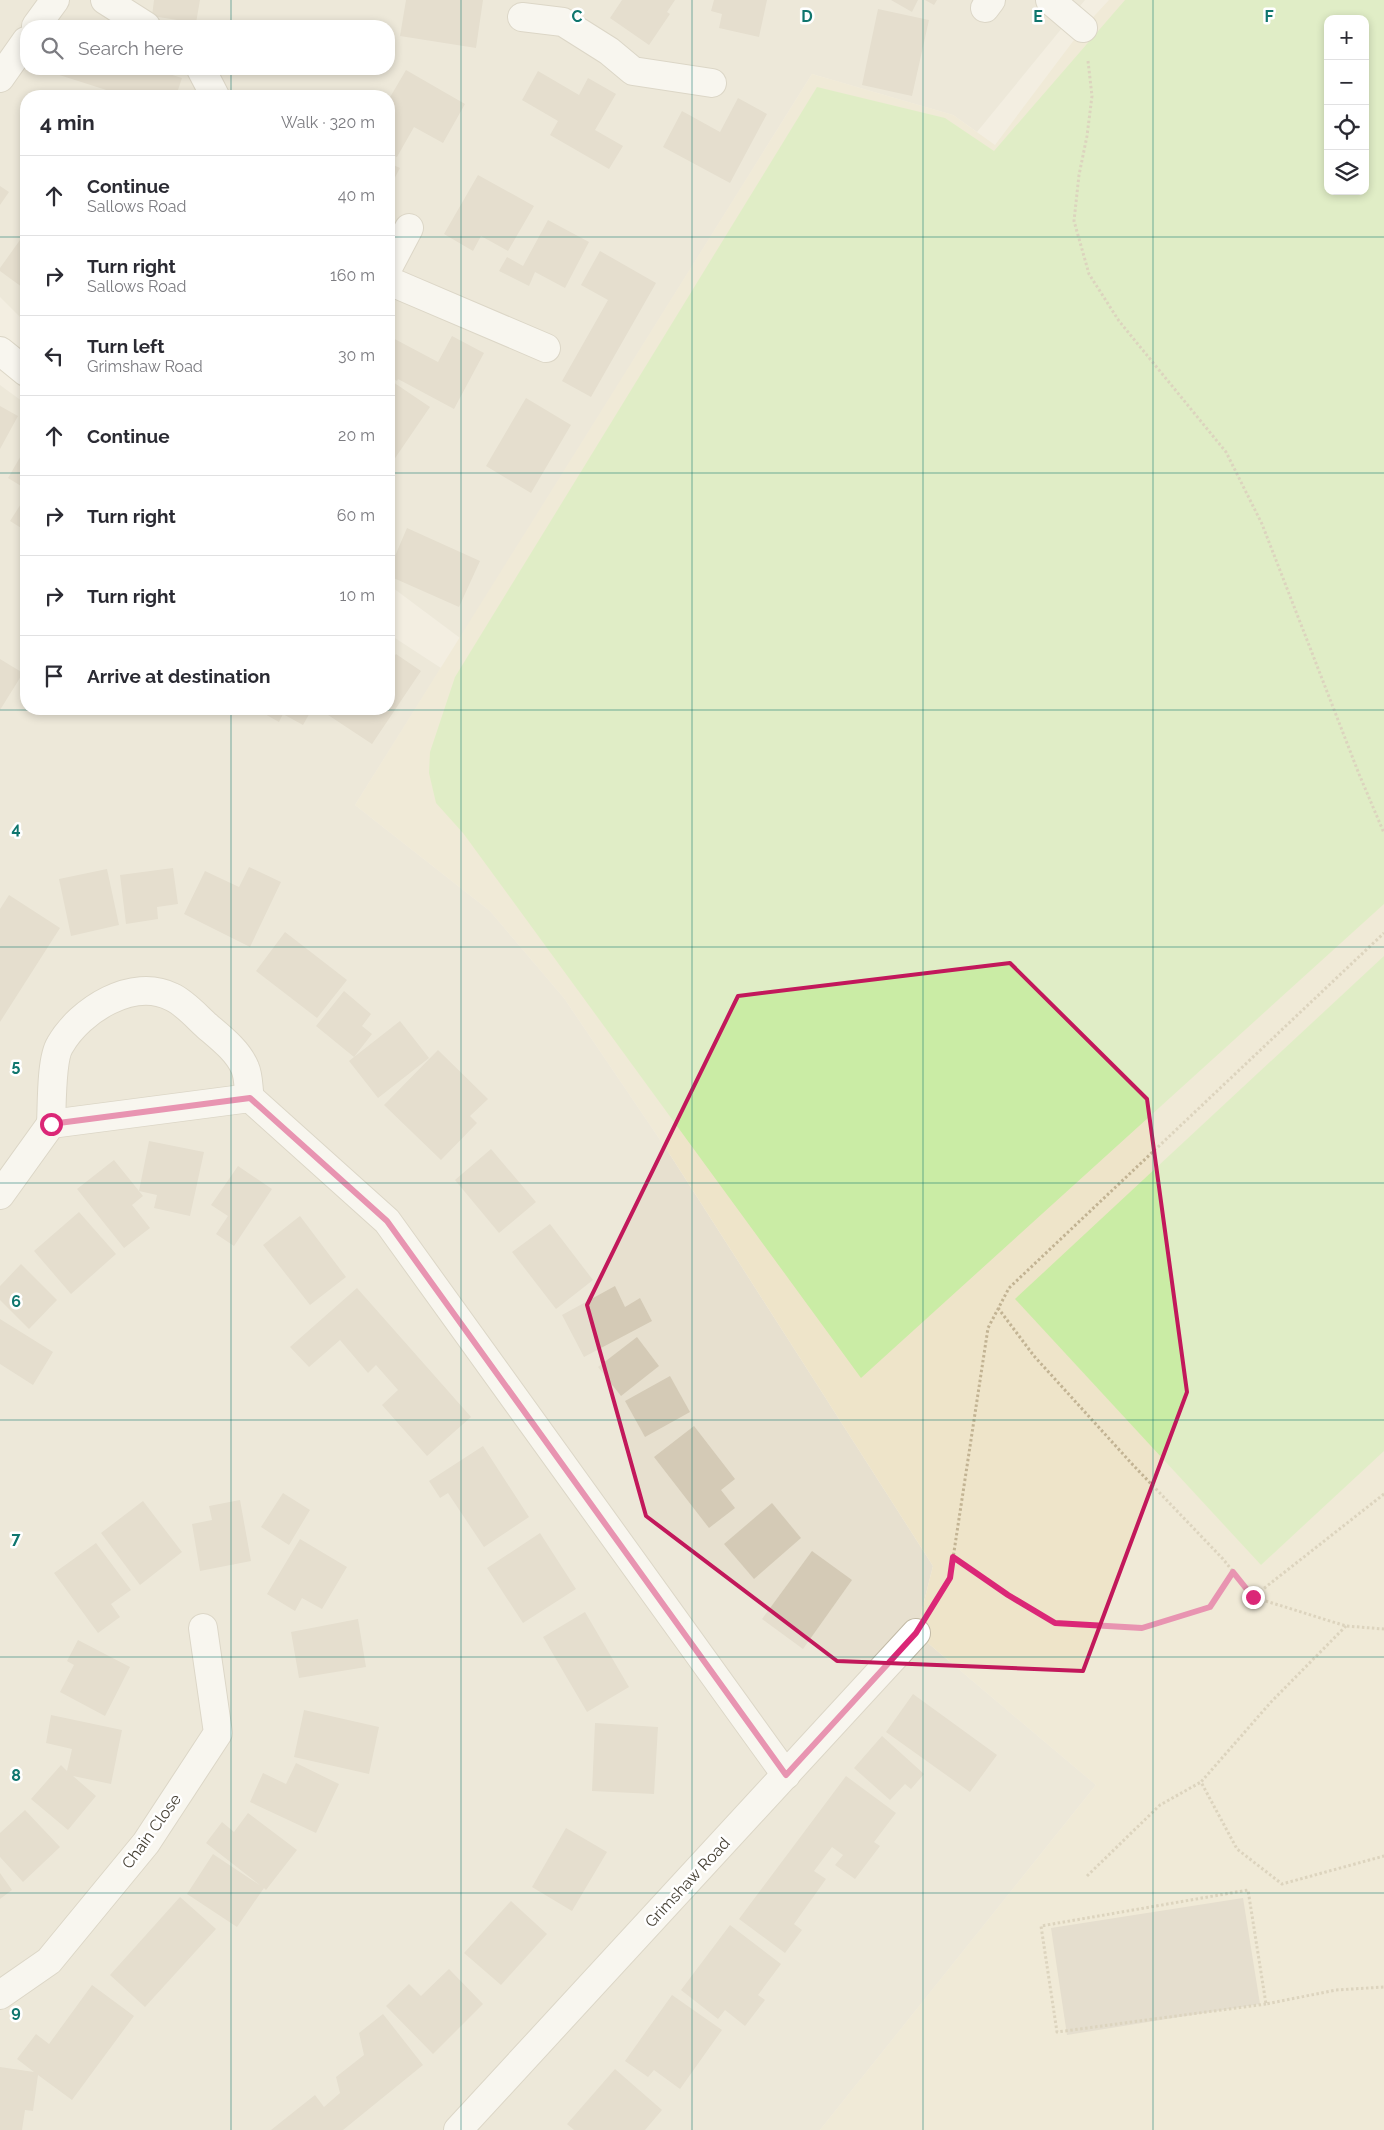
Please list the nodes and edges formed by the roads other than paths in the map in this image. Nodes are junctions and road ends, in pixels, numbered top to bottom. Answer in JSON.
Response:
{"nodes":[{"id":1,"x":55,"y":0,"type":"edge"},
{"id":2,"x":105,"y":0,"type":"edge"},
{"id":3,"x":1050,"y":0,"type":"edge"},
{"id":4,"x":563,"y":11,"type":"edge"},
{"id":5,"x":522,"y":17,"type":"dead end"},
{"id":6,"x":40,"y":20,"type":"edge"},
{"id":7,"x":137,"y":20,"type":"edge"},
{"id":8,"x":1084,"y":28,"type":"road end"},
{"id":9,"x":20,"y":50,"type":"edge"},
{"id":10,"x":204,"y":75,"type":"edge"},
{"id":11,"x":0,"y":78,"type":"edge"},
{"id":12,"x":712,"y":83,"type":"dead end"},
{"id":13,"x":212,"y":90,"type":"edge"},
{"id":14,"x":409,"y":228,"type":"dead end"},
{"id":15,"x":395,"y":255,"type":"edge"},
{"id":16,"x":395,"y":284,"type":"edge"},
{"id":17,"x":546,"y":348,"type":"dead end"},
{"id":18,"x":0,"y":351,"type":"edge"},
{"id":19,"x":20,"y":367,"type":"edge"},
{"id":20,"x":250,"y":1098,"type":"junction"},
{"id":21,"x":51,"y":1124,"type":"junction"},
{"id":22,"x":0,"y":1195,"type":"edge"},
{"id":23,"x":203,"y":1628,"type":"dead end"},
{"id":24,"x":916,"y":1633,"type":"road end"},
{"id":25,"x":786,"y":1775,"type":"junction"},
{"id":26,"x":0,"y":1995,"type":"edge"},
{"id":27,"x":458,"y":2130,"type":"edge"}],
"edges":[{"from":1,"to":6,"type":"street"},
{"from":2,"to":7,"type":"street"},
{"from":3,"to":8,"type":"street"},
{"from":4,"to":5,"type":"street"},
{"from":4,"to":12,"type":"street"},
{"from":9,"to":11,"type":"street"},
{"from":10,"to":13,"type":"street"},
{"from":14,"to":15,"type":"street"},
{"from":16,"to":17,"type":"street"},
{"from":18,"to":19,"type":"street"},
{"from":20,"to":21,"type":"street"},
{"from":20,"to":21,"type":"street"},
{"from":20,"to":25,"type":"street"},
{"from":21,"to":22,"type":"street"},
{"from":23,"to":26,"type":"street","name":"Chain Close"},
{"from":24,"to":25,"type":"street","name":"Grimshaw Road"},
{"from":25,"to":27,"type":"street","name":"Grimshaw Road"}]}
